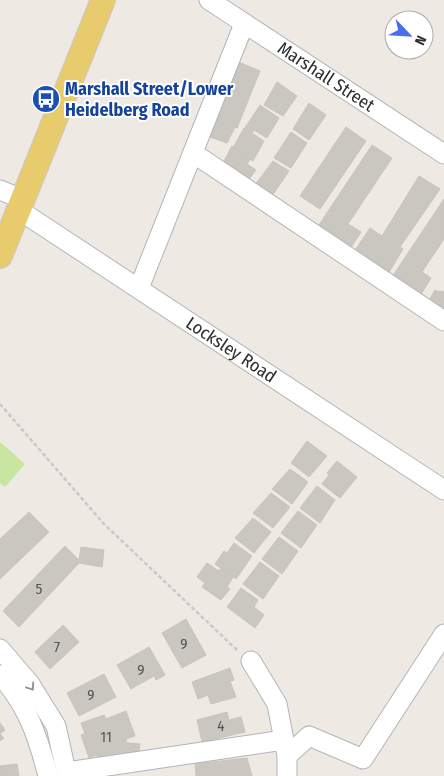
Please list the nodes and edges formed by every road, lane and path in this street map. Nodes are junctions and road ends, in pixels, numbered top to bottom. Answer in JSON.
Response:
{"nodes":[{"id":1,"x":104,"y":0,"type":"edge"},
{"id":2,"x":215,"y":2,"type":"edge"},
{"id":3,"x":244,"y":24,"type":"junction"},
{"id":4,"x":193,"y":153,"type":"junction"},
{"id":5,"x":444,"y":154,"type":"edge"},
{"id":6,"x":0,"y":190,"type":"edge"},
{"id":7,"x":20,"y":204,"type":"junction"},
{"id":8,"x":0,"y":256,"type":"edge"},
{"id":9,"x":139,"y":288,"type":"junction"},
{"id":10,"x":444,"y":321,"type":"edge"},
{"id":11,"x":0,"y":404,"type":"edge"},
{"id":12,"x":444,"y":490,"type":"edge"},
{"id":13,"x":444,"y":634,"type":"edge"},
{"id":14,"x":0,"y":650,"type":"edge"},
{"id":15,"x":246,"y":659,"type":"joint"},
{"id":16,"x":0,"y":676,"type":"edge"},
{"id":17,"x":286,"y":748,"type":"junction"},
{"id":18,"x":67,"y":774,"type":"edge"},
{"id":19,"x":48,"y":776,"type":"edge"},
{"id":20,"x":288,"y":776,"type":"edge"}],
"edges":[{"from":1,"to":7,"type":"main road"},
{"from":2,"to":3,"type":"street","name":"Marshall Street"},
{"from":3,"to":4,"type":"street"},
{"from":3,"to":5,"type":"street","name":"Marshall Street"},
{"from":4,"to":9,"type":"street"},
{"from":4,"to":10,"type":"street"},
{"from":6,"to":7,"type":"street","name":"Locksley Road"},
{"from":7,"to":8,"type":"main road"},
{"from":7,"to":9,"type":"street","name":"Locksley Road"},
{"from":9,"to":12,"type":"street","name":"Locksley Road"},
{"from":11,"to":15,"type":"path"},
{"from":13,"to":17,"type":"street"},
{"from":14,"to":18,"type":"street","one_way":true},
{"from":15,"to":17,"type":"street"},
{"from":16,"to":19,"type":"street"},
{"from":17,"to":18,"type":"street"},
{"from":17,"to":20,"type":"street"}]}
